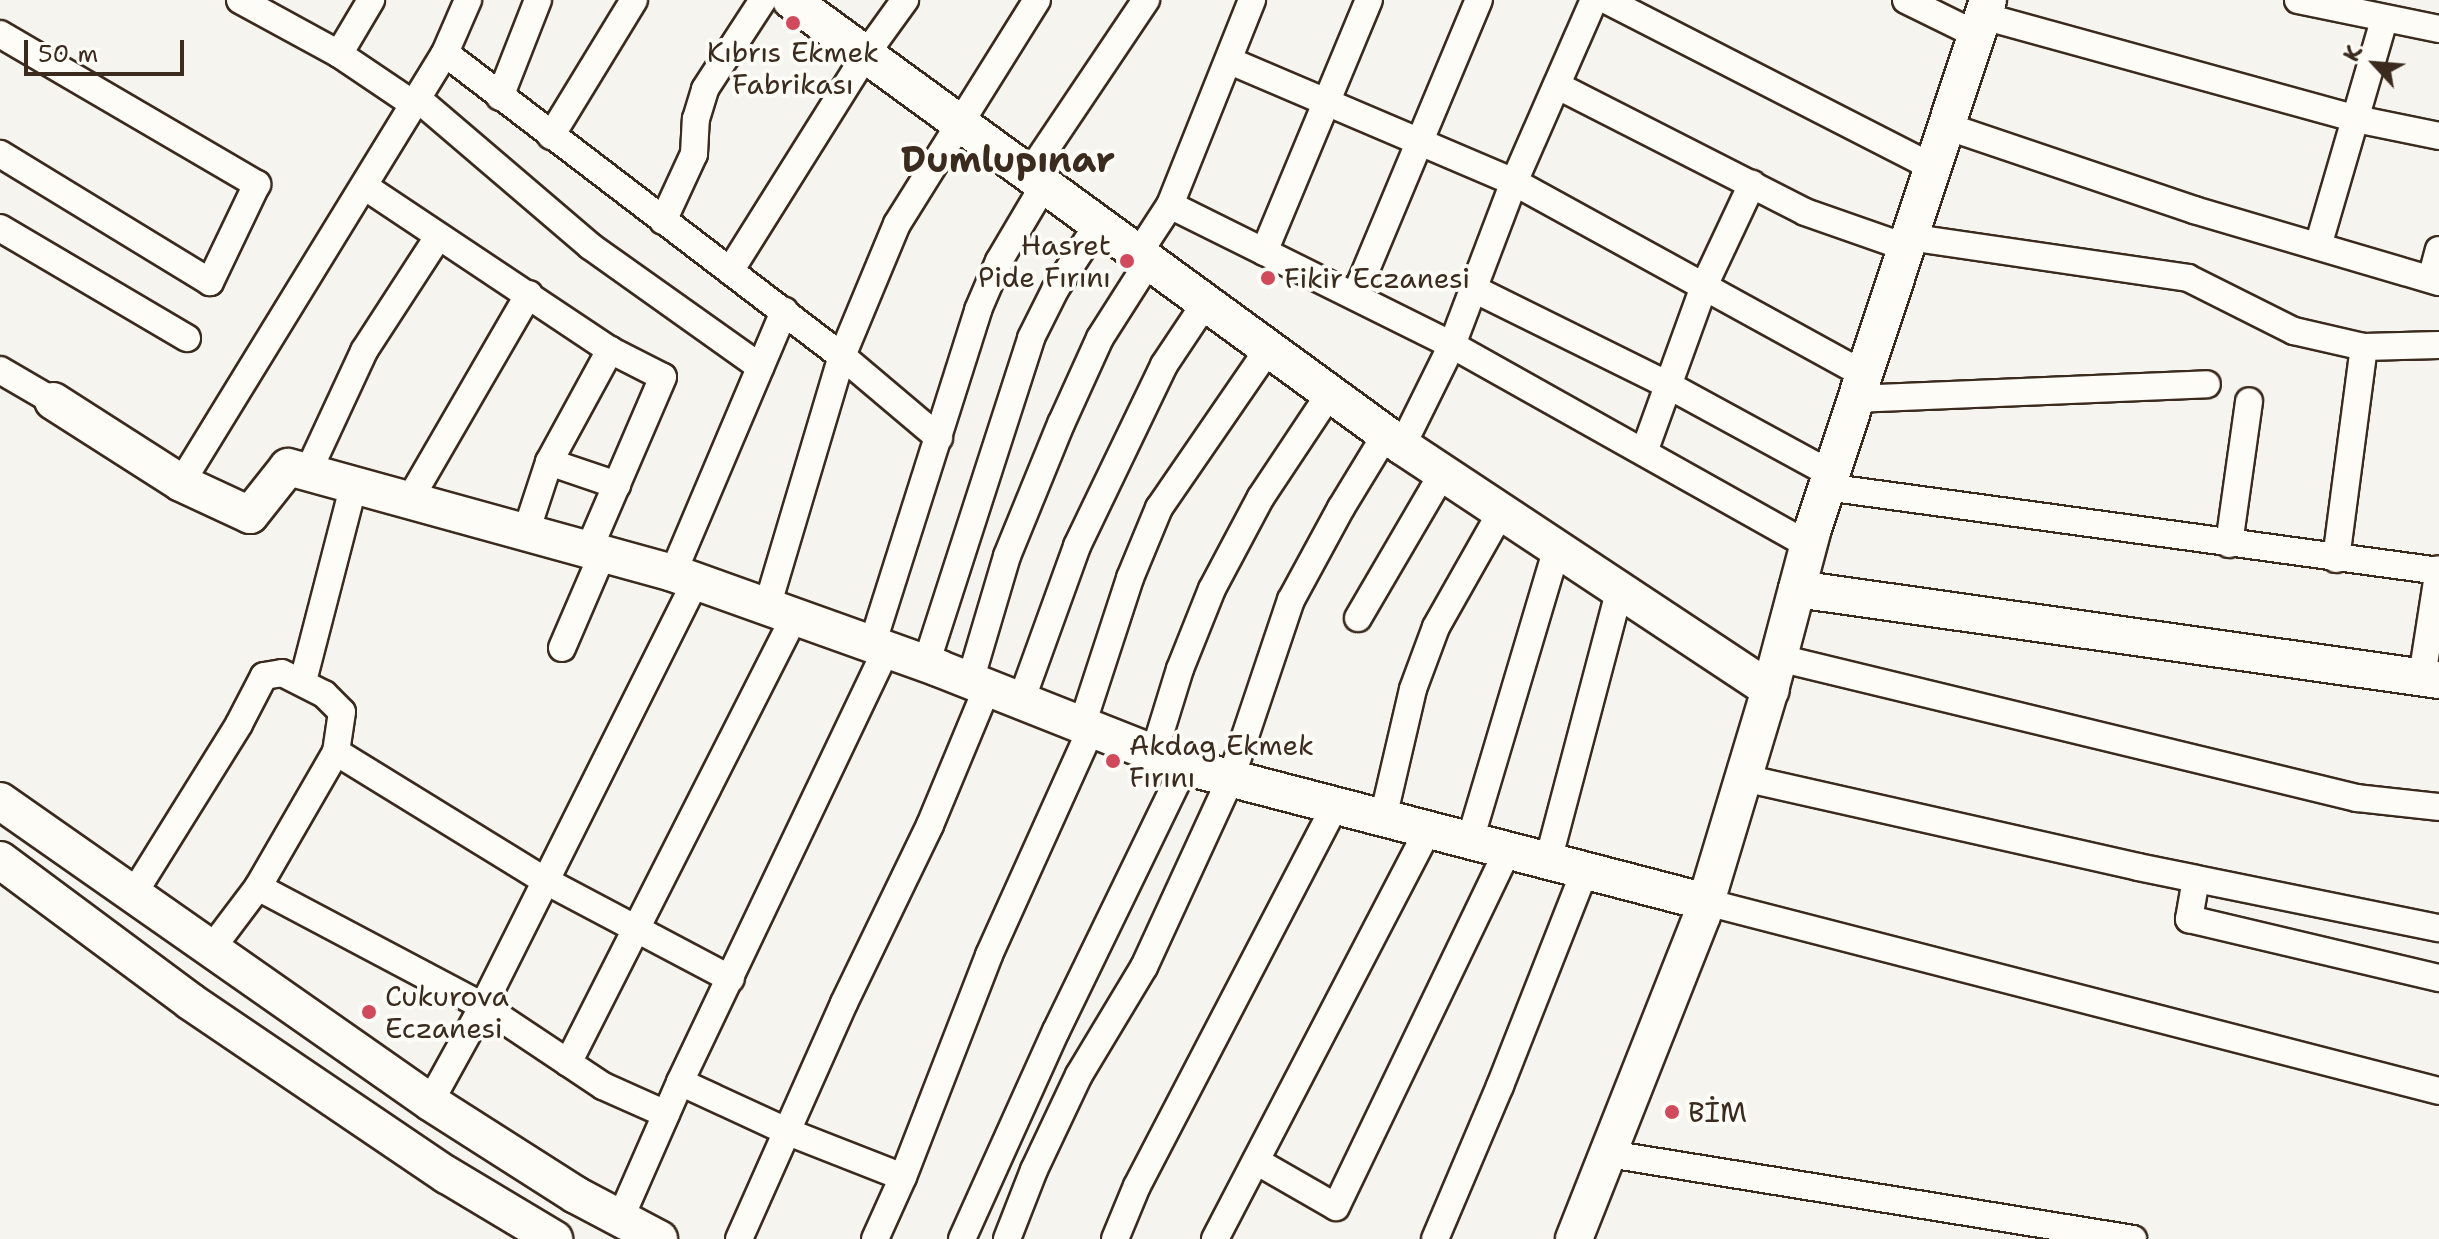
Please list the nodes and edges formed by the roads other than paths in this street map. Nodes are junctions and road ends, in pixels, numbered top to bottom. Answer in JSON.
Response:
{"nodes":[{"id":1,"x":240,"y":0,"type":"edge"},
{"id":2,"x":371,"y":0,"type":"edge"},
{"id":3,"x":468,"y":0,"type":"edge"},
{"id":4,"x":538,"y":0,"type":"edge"},
{"id":5,"x":634,"y":0,"type":"edge"},
{"id":6,"x":763,"y":0,"type":"edge"},
{"id":7,"x":905,"y":0,"type":"edge"},
{"id":8,"x":1037,"y":0,"type":"edge"},
{"id":9,"x":1146,"y":0,"type":"edge"},
{"id":10,"x":1252,"y":0,"type":"edge"},
{"id":11,"x":1369,"y":0,"type":"edge"},
{"id":12,"x":1479,"y":0,"type":"edge"},
{"id":13,"x":1594,"y":0,"type":"edge"},
{"id":14,"x":1606,"y":0,"type":"edge"},
{"id":15,"x":1906,"y":0,"type":"edge"},
{"id":16,"x":2298,"y":0,"type":"edge"},
{"id":17,"x":801,"y":3,"type":"edge"},
{"id":18,"x":1982,"y":17,"type":"edge"},
{"id":19,"x":2384,"y":20,"type":"junction"},
{"id":20,"x":2439,"y":29,"type":"edge"},
{"id":21,"x":0,"y":34,"type":"edge"},
{"id":22,"x":445,"y":53,"type":"junction"},
{"id":23,"x":339,"y":54,"type":"junction"},
{"id":24,"x":866,"y":54,"type":"junction"},
{"id":25,"x":1230,"y":61,"type":"junction"},
{"id":26,"x":1558,"y":86,"type":"junction"},
{"id":27,"x":500,"y":97,"type":"junction"},
{"id":28,"x":415,"y":101,"type":"junction"},
{"id":29,"x":1325,"y":101,"type":"junction"},
{"id":30,"x":2356,"y":119,"type":"junction"},
{"id":31,"x":958,"y":122,"type":"junction"},
{"id":32,"x":1946,"y":126,"type":"junction"},
{"id":33,"x":551,"y":136,"type":"junction"},
{"id":34,"x":2439,"y":136,"type":"edge"},
{"id":35,"x":1420,"y":142,"type":"junction"},
{"id":36,"x":0,"y":154,"type":"edge"},
{"id":37,"x":1932,"y":167,"type":"junction"},
{"id":38,"x":1037,"y":179,"type":"junction"},
{"id":39,"x":1514,"y":182,"type":"junction"},
{"id":40,"x":1752,"y":184,"type":"junction"},
{"id":41,"x":364,"y":186,"type":"junction"},
{"id":42,"x":1170,"y":205,"type":"junction"},
{"id":43,"x":663,"y":221,"type":"junction"},
{"id":44,"x":1098,"y":224,"type":"junction"},
{"id":45,"x":0,"y":228,"type":"edge"},
{"id":46,"x":438,"y":237,"type":"junction"},
{"id":47,"x":1907,"y":242,"type":"junction"},
{"id":48,"x":2318,"y":246,"type":"junction"},
{"id":49,"x":2439,"y":250,"type":"edge"},
{"id":50,"x":1264,"y":252,"type":"junction"},
{"id":51,"x":1143,"y":257,"type":"junction"},
{"id":52,"x":730,"y":271,"type":"junction"},
{"id":53,"x":2435,"y":280,"type":"edge"},
{"id":54,"x":1704,"y":286,"type":"junction"},
{"id":55,"x":1474,"y":289,"type":"junction"},
{"id":56,"x":529,"y":294,"type":"junction"},
{"id":57,"x":1355,"y":296,"type":"junction"},
{"id":58,"x":1206,"y":302,"type":"junction"},
{"id":59,"x":784,"y":311,"type":"junction"},
{"id":60,"x":187,"y":338,"type":"dead end"},
{"id":61,"x":1452,"y":345,"type":"junction"},
{"id":62,"x":2439,"y":345,"type":"edge"},
{"id":63,"x":2364,"y":347,"type":"junction"},
{"id":64,"x":1269,"y":348,"type":"junction"},
{"id":65,"x":610,"y":350,"type":"junction"},
{"id":66,"x":842,"y":356,"type":"junction"},
{"id":67,"x":760,"y":367,"type":"junction"},
{"id":68,"x":0,"y":370,"type":"edge"},
{"id":69,"x":1666,"y":384,"type":"junction"},
{"id":70,"x":2207,"y":384,"type":"dead end"},
{"id":71,"x":1859,"y":386,"type":"junction"},
{"id":72,"x":1330,"y":393,"type":"junction"},
{"id":73,"x":53,"y":401,"type":"joint"},
{"id":74,"x":2249,"y":401,"type":"dead end"},
{"id":75,"x":939,"y":438,"type":"junction"},
{"id":76,"x":1394,"y":440,"type":"junction"},
{"id":77,"x":1644,"y":452,"type":"junction"},
{"id":78,"x":549,"y":462,"type":"junction"},
{"id":79,"x":307,"y":474,"type":"junction"},
{"id":80,"x":1442,"y":474,"type":"junction"},
{"id":81,"x":1828,"y":480,"type":"junction"},
{"id":82,"x":181,"y":483,"type":"junction"},
{"id":83,"x":354,"y":484,"type":"junction"},
{"id":84,"x":617,"y":485,"type":"junction"},
{"id":85,"x":410,"y":499,"type":"junction"},
{"id":86,"x":1500,"y":514,"type":"junction"},
{"id":87,"x":526,"y":532,"type":"junction"},
{"id":88,"x":2229,"y":544,"type":"junction"},
{"id":89,"x":1808,"y":545,"type":"junction"},
{"id":90,"x":596,"y":551,"type":"junction"},
{"id":91,"x":1556,"y":551,"type":"junction"},
{"id":92,"x":2336,"y":559,"type":"junction"},
{"id":93,"x":2439,"y":570,"type":"edge"},
{"id":94,"x":684,"y":577,"type":"junction"},
{"id":95,"x":1797,"y":589,"type":"junction"},
{"id":96,"x":1619,"y":592,"type":"junction"},
{"id":97,"x":781,"y":612,"type":"junction"},
{"id":98,"x":1358,"y":618,"type":"dead end"},
{"id":99,"x":879,"y":647,"type":"junction"},
{"id":100,"x":562,"y":648,"type":"dead end"},
{"id":101,"x":926,"y":664,"type":"junction"},
{"id":102,"x":1774,"y":674,"type":"junction"},
{"id":103,"x":2431,"y":679,"type":"edge"},
{"id":104,"x":303,"y":681,"type":"junction"},
{"id":105,"x":978,"y":684,"type":"junction"},
{"id":106,"x":1021,"y":701,"type":"junction"},
{"id":107,"x":1087,"y":727,"type":"junction"},
{"id":108,"x":336,"y":752,"type":"junction"},
{"id":109,"x":1170,"y":759,"type":"junction"},
{"id":110,"x":1231,"y":778,"type":"junction"},
{"id":111,"x":1744,"y":778,"type":"junction"},
{"id":112,"x":0,"y":801,"type":"edge"},
{"id":113,"x":1335,"y":805,"type":"junction"},
{"id":114,"x":2439,"y":807,"type":"edge"},
{"id":115,"x":1383,"y":818,"type":"junction"},
{"id":116,"x":1428,"y":829,"type":"junction"},
{"id":117,"x":1470,"y":840,"type":"junction"},
{"id":118,"x":1508,"y":850,"type":"junction"},
{"id":119,"x":0,"y":860,"type":"edge"},
{"id":120,"x":1548,"y":861,"type":"junction"},
{"id":121,"x":1585,"y":870,"type":"junction"},
{"id":122,"x":2196,"y":879,"type":"junction"},
{"id":123,"x":546,"y":881,"type":"junction"},
{"id":124,"x":258,"y":887,"type":"junction"},
{"id":125,"x":134,"y":893,"type":"junction"},
{"id":126,"x":1706,"y":902,"type":"junction"},
{"id":127,"x":2439,"y":928,"type":"edge"},
{"id":128,"x":636,"y":932,"type":"junction"},
{"id":129,"x":212,"y":948,"type":"junction"},
{"id":130,"x":2439,"y":978,"type":"edge"},
{"id":131,"x":731,"y":979,"type":"junction"},
{"id":132,"x":483,"y":1006,"type":"junction"},
{"id":133,"x":568,"y":1063,"type":"junction"},
{"id":134,"x":680,"y":1082,"type":"junction"},
{"id":135,"x":2439,"y":1091,"type":"edge"},
{"id":136,"x":430,"y":1102,"type":"junction"},
{"id":137,"x":666,"y":1114,"type":"junction"},
{"id":138,"x":788,"y":1132,"type":"junction"},
{"id":139,"x":1609,"y":1154,"type":"junction"},
{"id":140,"x":1256,"y":1161,"type":"junction"},
{"id":141,"x":903,"y":1177,"type":"junction"},
{"id":142,"x":620,"y":1219,"type":"junction"},
{"id":143,"x":554,"y":1239,"type":"edge"},
{"id":144,"x":659,"y":1239,"type":"edge"},
{"id":145,"x":739,"y":1239,"type":"edge"},
{"id":146,"x":875,"y":1239,"type":"edge"},
{"id":147,"x":962,"y":1239,"type":"edge"},
{"id":148,"x":1007,"y":1239,"type":"edge"},
{"id":149,"x":1115,"y":1239,"type":"edge"},
{"id":150,"x":1215,"y":1239,"type":"edge"},
{"id":151,"x":1435,"y":1239,"type":"edge"},
{"id":152,"x":1574,"y":1239,"type":"edge"},
{"id":153,"x":2133,"y":1239,"type":"edge"}],
"edges":[{"from":1,"to":23,"type":"street"},
{"from":2,"to":23,"type":"street"},
{"from":3,"to":22,"type":"street"},
{"from":4,"to":27,"type":"street"},
{"from":5,"to":33,"type":"street"},
{"from":6,"to":43,"type":"street"},
{"from":7,"to":24,"type":"street"},
{"from":8,"to":31,"type":"street"},
{"from":9,"to":38,"type":"street"},
{"from":10,"to":25,"type":"street"},
{"from":11,"to":29,"type":"street"},
{"from":12,"to":35,"type":"street"},
{"from":13,"to":26,"type":"street"},
{"from":14,"to":37,"type":"street"},
{"from":15,"to":18,"type":"street"},
{"from":16,"to":19,"type":"street"},
{"from":17,"to":24,"type":"main road"},
{"from":18,"to":30,"type":"street"},
{"from":18,"to":32,"type":"main road"},
{"from":19,"to":20,"type":"street"},
{"from":19,"to":30,"type":"street"},
{"from":21,"to":36,"type":"street"},
{"from":22,"to":27,"type":"street"},
{"from":22,"to":28,"type":"street"},
{"from":23,"to":28,"type":"street"},
{"from":24,"to":31,"type":"main road"},
{"from":24,"to":52,"type":"street"},
{"from":25,"to":29,"type":"street"},
{"from":25,"to":42,"type":"street"},
{"from":26,"to":39,"type":"street"},
{"from":26,"to":40,"type":"street"},
{"from":27,"to":33,"type":"street"},
{"from":28,"to":41,"type":"street"},
{"from":28,"to":67,"type":"street"},
{"from":29,"to":35,"type":"street"},
{"from":29,"to":50,"type":"street"},
{"from":30,"to":34,"type":"street"},
{"from":30,"to":48,"type":"street"},
{"from":31,"to":38,"type":"main road"},
{"from":31,"to":66,"type":"street"},
{"from":32,"to":37,"type":"main road"},
{"from":32,"to":48,"type":"street"},
{"from":33,"to":43,"type":"street"},
{"from":35,"to":39,"type":"street"},
{"from":35,"to":57,"type":"street"},
{"from":37,"to":47,"type":"main road"},
{"from":38,"to":44,"type":"main road"},
{"from":38,"to":75,"type":"street"},
{"from":39,"to":54,"type":"street"},
{"from":39,"to":55,"type":"street"},
{"from":40,"to":47,"type":"street"},
{"from":40,"to":54,"type":"street"},
{"from":41,"to":46,"type":"street"},
{"from":41,"to":82,"type":"street"},
{"from":42,"to":50,"type":"street"},
{"from":42,"to":51,"type":"street"},
{"from":43,"to":52,"type":"street"},
{"from":44,"to":51,"type":"main road"},
{"from":44,"to":101,"type":"street"},
{"from":45,"to":60,"type":"street"},
{"from":46,"to":56,"type":"street"},
{"from":46,"to":79,"type":"street"},
{"from":47,"to":63,"type":"street"},
{"from":47,"to":71,"type":"main road"},
{"from":48,"to":53,"type":"street"},
{"from":49,"to":53,"type":"street"},
{"from":50,"to":57,"type":"street"},
{"from":51,"to":58,"type":"main road"},
{"from":51,"to":105,"type":"street"},
{"from":52,"to":59,"type":"street"},
{"from":54,"to":69,"type":"street"},
{"from":54,"to":71,"type":"street"},
{"from":55,"to":61,"type":"street"},
{"from":55,"to":69,"type":"street"},
{"from":56,"to":65,"type":"street"},
{"from":56,"to":85,"type":"street"},
{"from":57,"to":61,"type":"street"},
{"from":58,"to":64,"type":"main road"},
{"from":58,"to":106,"type":"street"},
{"from":59,"to":66,"type":"street"},
{"from":59,"to":67,"type":"street"},
{"from":61,"to":76,"type":"street"},
{"from":61,"to":77,"type":"street"},
{"from":62,"to":63,"type":"street"},
{"from":63,"to":92,"type":"street"},
{"from":64,"to":72,"type":"main road"},
{"from":64,"to":107,"type":"street"},
{"from":65,"to":78,"type":"street"},
{"from":65,"to":84,"type":"street"},
{"from":66,"to":75,"type":"street"},
{"from":66,"to":97,"type":"street"},
{"from":67,"to":94,"type":"street"},
{"from":68,"to":73,"type":"street"},
{"from":69,"to":77,"type":"street"},
{"from":69,"to":81,"type":"street"},
{"from":70,"to":71,"type":"street"},
{"from":71,"to":81,"type":"main road"},
{"from":72,"to":76,"type":"main road"},
{"from":72,"to":109,"type":"street"},
{"from":73,"to":82,"type":"main road"},
{"from":74,"to":88,"type":"street"},
{"from":75,"to":99,"type":"street"},
{"from":76,"to":80,"type":"main road"},
{"from":76,"to":110,"type":"street"},
{"from":77,"to":89,"type":"street"},
{"from":78,"to":84,"type":"street"},
{"from":78,"to":87,"type":"street"},
{"from":79,"to":82,"type":"main road"},
{"from":79,"to":83,"type":"main road"},
{"from":80,"to":86,"type":"main road"},
{"from":80,"to":98,"type":"street"},
{"from":81,"to":88,"type":"street"},
{"from":81,"to":89,"type":"main road"},
{"from":83,"to":85,"type":"main road"},
{"from":83,"to":104,"type":"street"},
{"from":84,"to":90,"type":"street"},
{"from":85,"to":87,"type":"main road"},
{"from":86,"to":91,"type":"main road"},
{"from":86,"to":115,"type":"street"},
{"from":87,"to":90,"type":"main road"},
{"from":88,"to":92,"type":"street"},
{"from":89,"to":95,"type":"main road"},
{"from":90,"to":94,"type":"main road"},
{"from":90,"to":100,"type":"street"},
{"from":91,"to":96,"type":"main road"},
{"from":91,"to":117,"type":"street"},
{"from":92,"to":93,"type":"street"},
{"from":93,"to":103,"type":"street"},
{"from":94,"to":97,"type":"main road"},
{"from":94,"to":123,"type":"street"},
{"from":95,"to":102,"type":"main road"},
{"from":95,"to":103,"type":"main road"},
{"from":96,"to":102,"type":"main road"},
{"from":96,"to":120,"type":"street"},
{"from":97,"to":99,"type":"main road"},
{"from":97,"to":128,"type":"street"},
{"from":99,"to":101,"type":"main road"},
{"from":99,"to":131,"type":"street"},
{"from":101,"to":105,"type":"main road"},
{"from":102,"to":111,"type":"main road"},
{"from":102,"to":114,"type":"street"},
{"from":104,"to":108,"type":"street"},
{"from":104,"to":125,"type":"street"},
{"from":105,"to":106,"type":"main road"},
{"from":105,"to":138,"type":"street"},
{"from":106,"to":107,"type":"main road"},
{"from":107,"to":109,"type":"main road"},
{"from":107,"to":141,"type":"street"},
{"from":108,"to":123,"type":"street"},
{"from":108,"to":124,"type":"street"},
{"from":109,"to":110,"type":"main road"},
{"from":109,"to":147,"type":"street"},
{"from":110,"to":113,"type":"main road"},
{"from":110,"to":148,"type":"street"},
{"from":111,"to":122,"type":"street"},
{"from":111,"to":126,"type":"main road"},
{"from":112,"to":125,"type":"main road"},
{"from":113,"to":115,"type":"main road"},
{"from":113,"to":149,"type":"street"},
{"from":115,"to":116,"type":"main road"},
{"from":116,"to":117,"type":"main road"},
{"from":116,"to":140,"type":"street"},
{"from":117,"to":118,"type":"main road"},
{"from":118,"to":120,"type":"main road"},
{"from":118,"to":140,"type":"street"},
{"from":119,"to":143,"type":"main road"},
{"from":120,"to":121,"type":"main road"},
{"from":121,"to":126,"type":"main road"},
{"from":121,"to":151,"type":"street"},
{"from":122,"to":127,"type":"street"},
{"from":122,"to":130,"type":"street"},
{"from":123,"to":128,"type":"street"},
{"from":123,"to":132,"type":"street"},
{"from":124,"to":129,"type":"street"},
{"from":124,"to":132,"type":"street"},
{"from":125,"to":129,"type":"main road"},
{"from":126,"to":135,"type":"street"},
{"from":126,"to":139,"type":"main road"},
{"from":128,"to":131,"type":"street"},
{"from":128,"to":133,"type":"street"},
{"from":129,"to":136,"type":"main road"},
{"from":131,"to":134,"type":"street"},
{"from":132,"to":133,"type":"street"},
{"from":132,"to":136,"type":"street"},
{"from":133,"to":137,"type":"street"},
{"from":134,"to":137,"type":"street"},
{"from":134,"to":138,"type":"street"},
{"from":136,"to":142,"type":"main road"},
{"from":137,"to":142,"type":"street"},
{"from":138,"to":141,"type":"street"},
{"from":138,"to":145,"type":"street"},
{"from":139,"to":152,"type":"main road"},
{"from":139,"to":153,"type":"street"},
{"from":140,"to":150,"type":"street"},
{"from":141,"to":146,"type":"street"},
{"from":142,"to":144,"type":"main road"}]}
